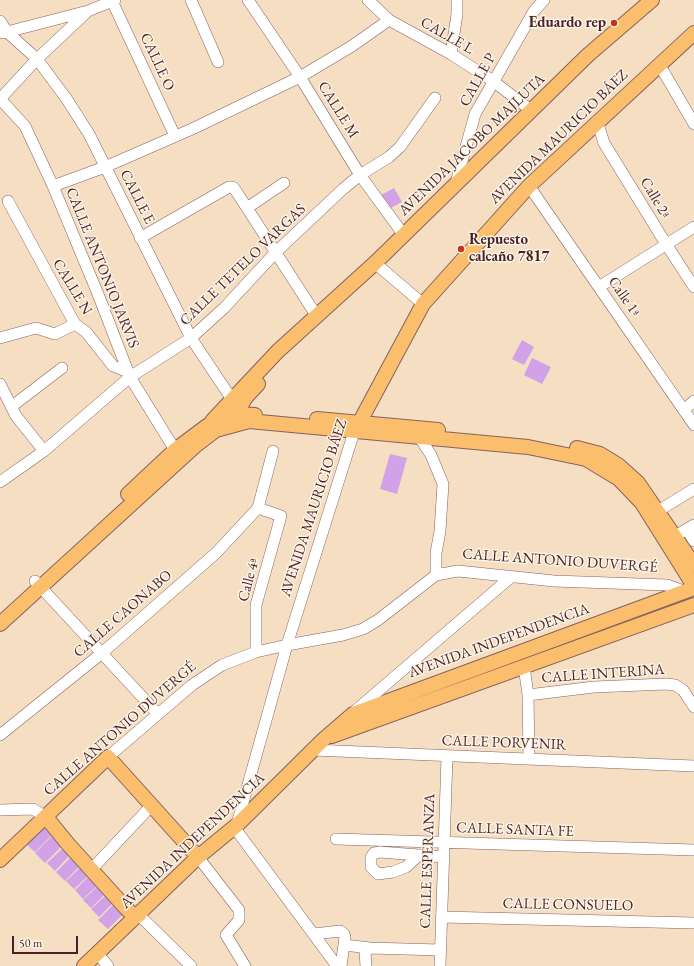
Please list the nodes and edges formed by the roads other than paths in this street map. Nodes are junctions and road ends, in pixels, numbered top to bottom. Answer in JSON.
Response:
{"nodes":[{"id":1,"x":191,"y":0,"type":"edge"},
{"id":2,"x":248,"y":0,"type":"edge"},
{"id":3,"x":368,"y":0,"type":"edge"},
{"id":4,"x":457,"y":0,"type":"edge"},
{"id":5,"x":544,"y":0,"type":"edge"},
{"id":6,"x":652,"y":0,"type":"edge"},
{"id":7,"x":113,"y":1,"type":"edge"},
{"id":8,"x":88,"y":11,"type":"junction"},
{"id":9,"x":389,"y":20,"type":"junction"},
{"id":10,"x":0,"y":21,"type":"edge"},
{"id":11,"x":4,"y":33,"type":"edge"},
{"id":12,"x":694,"y":33,"type":"edge"},
{"id":13,"x":451,"y":54,"type":"junction"},
{"id":14,"x":37,"y":59,"type":"junction"},
{"id":15,"x":218,"y":62,"type":"dead end"},
{"id":16,"x":659,"y":64,"type":"junction"},
{"id":17,"x":300,"y":77,"type":"junction"},
{"id":18,"x":493,"y":82,"type":"junction"},
{"id":19,"x":435,"y":98,"type":"dead end"},
{"id":20,"x":0,"y":99,"type":"edge"},
{"id":21,"x":532,"y":111,"type":"junction"},
{"id":22,"x":597,"y":121,"type":"junction"},
{"id":23,"x":694,"y":124,"type":"edge"},
{"id":24,"x":175,"y":136,"type":"junction"},
{"id":25,"x":105,"y":167,"type":"junction"},
{"id":26,"x":360,"y":175,"type":"junction"},
{"id":27,"x":456,"y":182,"type":"junction"},
{"id":28,"x":284,"y":183,"type":"dead end"},
{"id":29,"x":53,"y":186,"type":"junction"},
{"id":30,"x":529,"y":186,"type":"junction"},
{"id":31,"x":8,"y":201,"type":"dead end"},
{"id":32,"x":247,"y":208,"type":"junction"},
{"id":33,"x":694,"y":227,"type":"edge"},
{"id":34,"x":403,"y":234,"type":"junction"},
{"id":35,"x":140,"y":238,"type":"junction"},
{"id":36,"x":666,"y":244,"type":"junction"},
{"id":37,"x":276,"y":252,"type":"junction"},
{"id":38,"x":375,"y":263,"type":"junction"},
{"id":39,"x":599,"y":287,"type":"junction"},
{"id":40,"x":694,"y":287,"type":"edge"},
{"id":41,"x":423,"y":304,"type":"junction"},
{"id":42,"x":316,"y":315,"type":"junction"},
{"id":43,"x":75,"y":324,"type":"junction"},
{"id":44,"x":0,"y":338,"type":"edge"},
{"id":45,"x":191,"y":338,"type":"junction"},
{"id":46,"x":62,"y":368,"type":"dead end"},
{"id":47,"x":129,"y":375,"type":"junction"},
{"id":48,"x":0,"y":384,"type":"edge"},
{"id":49,"x":231,"y":398,"type":"junction"},
{"id":50,"x":694,"y":401,"type":"edge"},
{"id":51,"x":11,"y":407,"type":"junction"},
{"id":52,"x":684,"y":410,"type":"junction"},
{"id":53,"x":236,"y":414,"type":"junction"},
{"id":54,"x":694,"y":425,"type":"edge"},
{"id":55,"x":207,"y":426,"type":"junction"},
{"id":56,"x":357,"y":427,"type":"junction"},
{"id":57,"x":420,"y":438,"type":"junction"},
{"id":58,"x":175,"y":450,"type":"junction"},
{"id":59,"x":44,"y":451,"type":"junction"},
{"id":60,"x":273,"y":451,"type":"dead end"},
{"id":61,"x":0,"y":482,"type":"edge"},
{"id":62,"x":694,"y":489,"type":"edge"},
{"id":63,"x":258,"y":508,"type":"junction"},
{"id":64,"x":658,"y":511,"type":"junction"},
{"id":65,"x":685,"y":530,"type":"edge"},
{"id":66,"x":694,"y":541,"type":"edge"},
{"id":67,"x":694,"y":565,"type":"edge"},
{"id":68,"x":436,"y":576,"type":"junction"},
{"id":69,"x":511,"y":577,"type":"junction"},
{"id":70,"x":38,"y":583,"type":"junction"},
{"id":71,"x":692,"y":589,"type":"edge"},
{"id":72,"x":694,"y":605,"type":"edge"},
{"id":73,"x":0,"y":613,"type":"edge"},
{"id":74,"x":0,"y":624,"type":"edge"},
{"id":75,"x":287,"y":645,"type":"junction"},
{"id":76,"x":256,"y":652,"type":"junction"},
{"id":77,"x":102,"y":653,"type":"junction"},
{"id":78,"x":524,"y":666,"type":"junction"},
{"id":79,"x":528,"y":694,"type":"junction"},
{"id":80,"x":694,"y":707,"type":"edge"},
{"id":81,"x":158,"y":714,"type":"junction"},
{"id":82,"x":352,"y":714,"type":"junction"},
{"id":83,"x":0,"y":735,"type":"edge"},
{"id":84,"x":324,"y":739,"type":"junction"},
{"id":85,"x":313,"y":750,"type":"junction"},
{"id":86,"x":108,"y":757,"type":"junction"},
{"id":87,"x":447,"y":757,"type":"junction"},
{"id":88,"x":529,"y":758,"type":"junction"},
{"id":89,"x":694,"y":766,"type":"edge"},
{"id":90,"x":152,"y":805,"type":"junction"},
{"id":91,"x":0,"y":810,"type":"edge"},
{"id":92,"x":46,"y":817,"type":"junction"},
{"id":93,"x":236,"y":826,"type":"junction"},
{"id":94,"x":336,"y":839,"type":"dead end"},
{"id":95,"x":444,"y":843,"type":"junction"},
{"id":96,"x":694,"y":850,"type":"edge"},
{"id":97,"x":418,"y":856,"type":"dead end"},
{"id":98,"x":198,"y":857,"type":"junction"},
{"id":99,"x":444,"y":857,"type":"junction"},
{"id":100,"x":0,"y":860,"type":"edge"},
{"id":101,"x":91,"y":870,"type":"junction"},
{"id":102,"x":139,"y":915,"type":"junction"},
{"id":103,"x":441,"y":917,"type":"junction"},
{"id":104,"x":694,"y":923,"type":"edge"},
{"id":105,"x":314,"y":934,"type":"junction"},
{"id":106,"x":344,"y":945,"type":"junction"},
{"id":107,"x":370,"y":948,"type":"junction"},
{"id":108,"x":440,"y":950,"type":"junction"},
{"id":109,"x":98,"y":954,"type":"junction"},
{"id":110,"x":84,"y":966,"type":"edge"},
{"id":111,"x":108,"y":966,"type":"edge"},
{"id":112,"x":191,"y":966,"type":"edge"},
{"id":113,"x":245,"y":966,"type":"edge"},
{"id":114,"x":337,"y":966,"type":"edge"},
{"id":115,"x":341,"y":966,"type":"edge"},
{"id":116,"x":366,"y":966,"type":"edge"},
{"id":117,"x":440,"y":966,"type":"edge"}],
"edges":[{"from":1,"to":15,"type":"street"},
{"from":2,"to":17,"type":"street","name":"CALLE M"},
{"from":3,"to":9,"type":"street","name":"CALLE L"},
{"from":4,"to":13,"type":"street"},
{"from":5,"to":18,"type":"street","name":"CALLE P"},
{"from":6,"to":21,"type":"main road","name":"AVENIDA JACOBO MAJLUTA"},
{"from":7,"to":8,"type":"street"},
{"from":7,"to":24,"type":"street","name":"CALLE O"},
{"from":8,"to":11,"type":"street"},
{"from":8,"to":14,"type":"street"},
{"from":9,"to":13,"type":"street","name":"CALLE L"},
{"from":9,"to":17,"type":"street"},
{"from":10,"to":11,"type":"street","name":"CALLE E"},
{"from":11,"to":14,"type":"street","name":"CALLE E"},
{"from":12,"to":16,"type":"main road","name":"AVENIDA MAURICIO BÁEZ"},
{"from":13,"to":18,"type":"street","name":"CALLE L"},
{"from":14,"to":20,"type":"street"},
{"from":14,"to":25,"type":"street","name":"CALLE E"},
{"from":16,"to":22,"type":"main road","name":"AVENIDA MAURICIO BÁEZ"},
{"from":16,"to":23,"type":"street"},
{"from":17,"to":24,"type":"street"},
{"from":17,"to":26,"type":"street","name":"CALLE M"},
{"from":18,"to":21,"type":"street","name":"CALLE L"},
{"from":18,"to":27,"type":"street","name":"CALLE P"},
{"from":19,"to":26,"type":"street","name":"CALLE TETELO VARGAS"},
{"from":20,"to":29,"type":"street","name":"CALLE ANTONIO JARVIS"},
{"from":21,"to":27,"type":"main road","name":"AVENIDA JACOBO MAJLUTA"},
{"from":22,"to":30,"type":"main road","name":"AVENIDA MAURICIO BÁEZ"},
{"from":22,"to":36,"type":"street","name":"Calle 2ª"},
{"from":24,"to":25,"type":"street"},
{"from":25,"to":29,"type":"street"},
{"from":25,"to":35,"type":"street","name":"CALLE E"},
{"from":26,"to":34,"type":"street","name":"CALLE M"},
{"from":26,"to":37,"type":"street","name":"CALLE TETELO VARGAS"},
{"from":27,"to":34,"type":"main road","name":"AVENIDA JACOBO MAJLUTA"},
{"from":28,"to":32,"type":"street"},
{"from":29,"to":47,"type":"street","name":"CALLE ANTONIO JARVIS"},
{"from":30,"to":39,"type":"street","name":"Calle 1ª"},
{"from":30,"to":41,"type":"main road","name":"AVENIDA MAURICIO BÁEZ"},
{"from":31,"to":43,"type":"street","name":"CALLE N"},
{"from":32,"to":35,"type":"street"},
{"from":32,"to":37,"type":"street"},
{"from":33,"to":36,"type":"street"},
{"from":34,"to":38,"type":"main road","name":"AVENIDA JACOBO MAJLUTA"},
{"from":35,"to":45,"type":"street","name":"CALLE E"},
{"from":36,"to":39,"type":"street"},
{"from":36,"to":40,"type":"street","name":"Calle 2ª"},
{"from":37,"to":42,"type":"street"},
{"from":37,"to":45,"type":"street","name":"CALLE TETELO VARGAS"},
{"from":38,"to":41,"type":"street"},
{"from":38,"to":42,"type":"main road","name":"AVENIDA JACOBO MAJLUTA"},
{"from":39,"to":52,"type":"street","name":"Calle 1ª"},
{"from":41,"to":56,"type":"main road","name":"AVENIDA MAURICIO BÁEZ"},
{"from":42,"to":49,"type":"main road","name":"AVENIDA JACOBO MAJLUTA"},
{"from":42,"to":53,"type":"main road","name":"AVENIDA JACOBO MAJLUTA"},
{"from":43,"to":44,"type":"street"},
{"from":43,"to":47,"type":"street","name":"CALLE N"},
{"from":45,"to":47,"type":"street","name":"CALLE TETELO VARGAS"},
{"from":45,"to":49,"type":"street","name":"CALLE E"},
{"from":46,"to":51,"type":"street"},
{"from":47,"to":58,"type":"street","name":"CALLE ANTONIO JARVIS"},
{"from":47,"to":59,"type":"street","name":"CALLE TETELO VARGAS"},
{"from":48,"to":51,"type":"street"},
{"from":49,"to":55,"type":"main road","name":"AVENIDA JACOBO MAJLUTA"},
{"from":50,"to":52,"type":"street"},
{"from":51,"to":59,"type":"street"},
{"from":52,"to":54,"type":"street","name":"Calle 1ª"},
{"from":53,"to":55,"type":"main road"},
{"from":53,"to":56,"type":"main road"},
{"from":55,"to":58,"type":"main road"},
{"from":56,"to":57,"type":"main road"},
{"from":56,"to":64,"type":"main road"},
{"from":56,"to":70,"type":"main road"},
{"from":56,"to":75,"type":"street","name":"AVENIDA MAURICIO BÁEZ"},
{"from":57,"to":68,"type":"street"},
{"from":57,"to":71,"type":"main road"},
{"from":58,"to":70,"type":"main road"},
{"from":59,"to":61,"type":"street","name":"CALLE TETELO VARGAS"},
{"from":60,"to":63,"type":"street"},
{"from":62,"to":64,"type":"street"},
{"from":63,"to":76,"type":"street","name":"Calle 4ª"},
{"from":63,"to":77,"type":"street","name":"CALLE CAONABO"},
{"from":64,"to":65,"type":"main road"},
{"from":65,"to":66,"type":"street"},
{"from":65,"to":67,"type":"main road"},
{"from":68,"to":69,"type":"street","name":"CALLE ANTONIO DUVERGÉ"},
{"from":68,"to":75,"type":"street","name":"CALLE ANTONIO DUVERGÉ"},
{"from":69,"to":71,"type":"street","name":"CALLE ANTONIO DUVERGÉ"},
{"from":69,"to":82,"type":"street"},
{"from":70,"to":73,"type":"main road"},
{"from":70,"to":74,"type":"main road"},
{"from":70,"to":77,"type":"street"},
{"from":71,"to":82,"type":"main road","name":"AVENIDA INDEPENDENCIA"},
{"from":72,"to":78,"type":"main road","name":"AVENIDA INDEPENDENCIA"},
{"from":75,"to":76,"type":"street","name":"CALLE ANTONIO DUVERGÉ"},
{"from":75,"to":93,"type":"street","name":"AVENIDA MAURICIO BÁEZ"},
{"from":76,"to":81,"type":"street","name":"CALLE ANTONIO DUVERGÉ"},
{"from":77,"to":81,"type":"street"},
{"from":77,"to":83,"type":"street","name":"CALLE CAONABO"},
{"from":78,"to":79,"type":"street"},
{"from":78,"to":84,"type":"main road","name":"AVENIDA INDEPENDENCIA"},
{"from":79,"to":80,"type":"street","name":"CALLE INTERINA"},
{"from":79,"to":88,"type":"street"},
{"from":81,"to":86,"type":"street","name":"CALLE ANTONIO DUVERGÉ"},
{"from":82,"to":84,"type":"main road","name":"AVENIDA INDEPENDENCIA"},
{"from":84,"to":85,"type":"main road","name":"AVENIDA INDEPENDENCIA"},
{"from":85,"to":87,"type":"street","name":"CALLE PORVENIR"},
{"from":85,"to":93,"type":"main road","name":"AVENIDA INDEPENDENCIA"},
{"from":86,"to":90,"type":"main road"},
{"from":86,"to":92,"type":"main road","name":"CALLE ANTONIO DUVERGÉ"},
{"from":87,"to":88,"type":"street","name":"CALLE PORVENIR"},
{"from":87,"to":95,"type":"street","name":"CALLE ESPERANZA"},
{"from":88,"to":89,"type":"street","name":"CALLE PORVENIR"},
{"from":90,"to":98,"type":"main road"},
{"from":90,"to":101,"type":"street"},
{"from":91,"to":92,"type":"street"},
{"from":92,"to":100,"type":"main road","name":"CALLE ANTONIO DUVERGÉ"},
{"from":92,"to":101,"type":"main road"},
{"from":93,"to":98,"type":"main road","name":"AVENIDA INDEPENDENCIA"},
{"from":93,"to":105,"type":"street"},
{"from":94,"to":95,"type":"street","name":"CALLE SANTA FE"},
{"from":95,"to":96,"type":"street","name":"CALLE SANTA FE"},
{"from":95,"to":99,"type":"street","name":"CALLE ESPERANZA"},
{"from":97,"to":99,"type":"street"},
{"from":98,"to":102,"type":"main road","name":"AVENIDA INDEPENDENCIA"},
{"from":98,"to":113,"type":"street"},
{"from":99,"to":103,"type":"street","name":"CALLE ESPERANZA"},
{"from":101,"to":102,"type":"main road"},
{"from":102,"to":109,"type":"main road","name":"AVENIDA INDEPENDENCIA"},
{"from":102,"to":112,"type":"street"},
{"from":103,"to":104,"type":"street","name":"CALLE CONSUELO"},
{"from":103,"to":108,"type":"street","name":"CALLE ESPERANZA"},
{"from":105,"to":106,"type":"street"},
{"from":105,"to":114,"type":"street"},
{"from":106,"to":107,"type":"street"},
{"from":106,"to":115,"type":"street"},
{"from":107,"to":108,"type":"street"},
{"from":107,"to":116,"type":"street"},
{"from":108,"to":117,"type":"street","name":"CALLE ESPERANZA"},
{"from":109,"to":110,"type":"main road","name":"AVENIDA INDEPENDENCIA"},
{"from":109,"to":111,"type":"street"}]}
